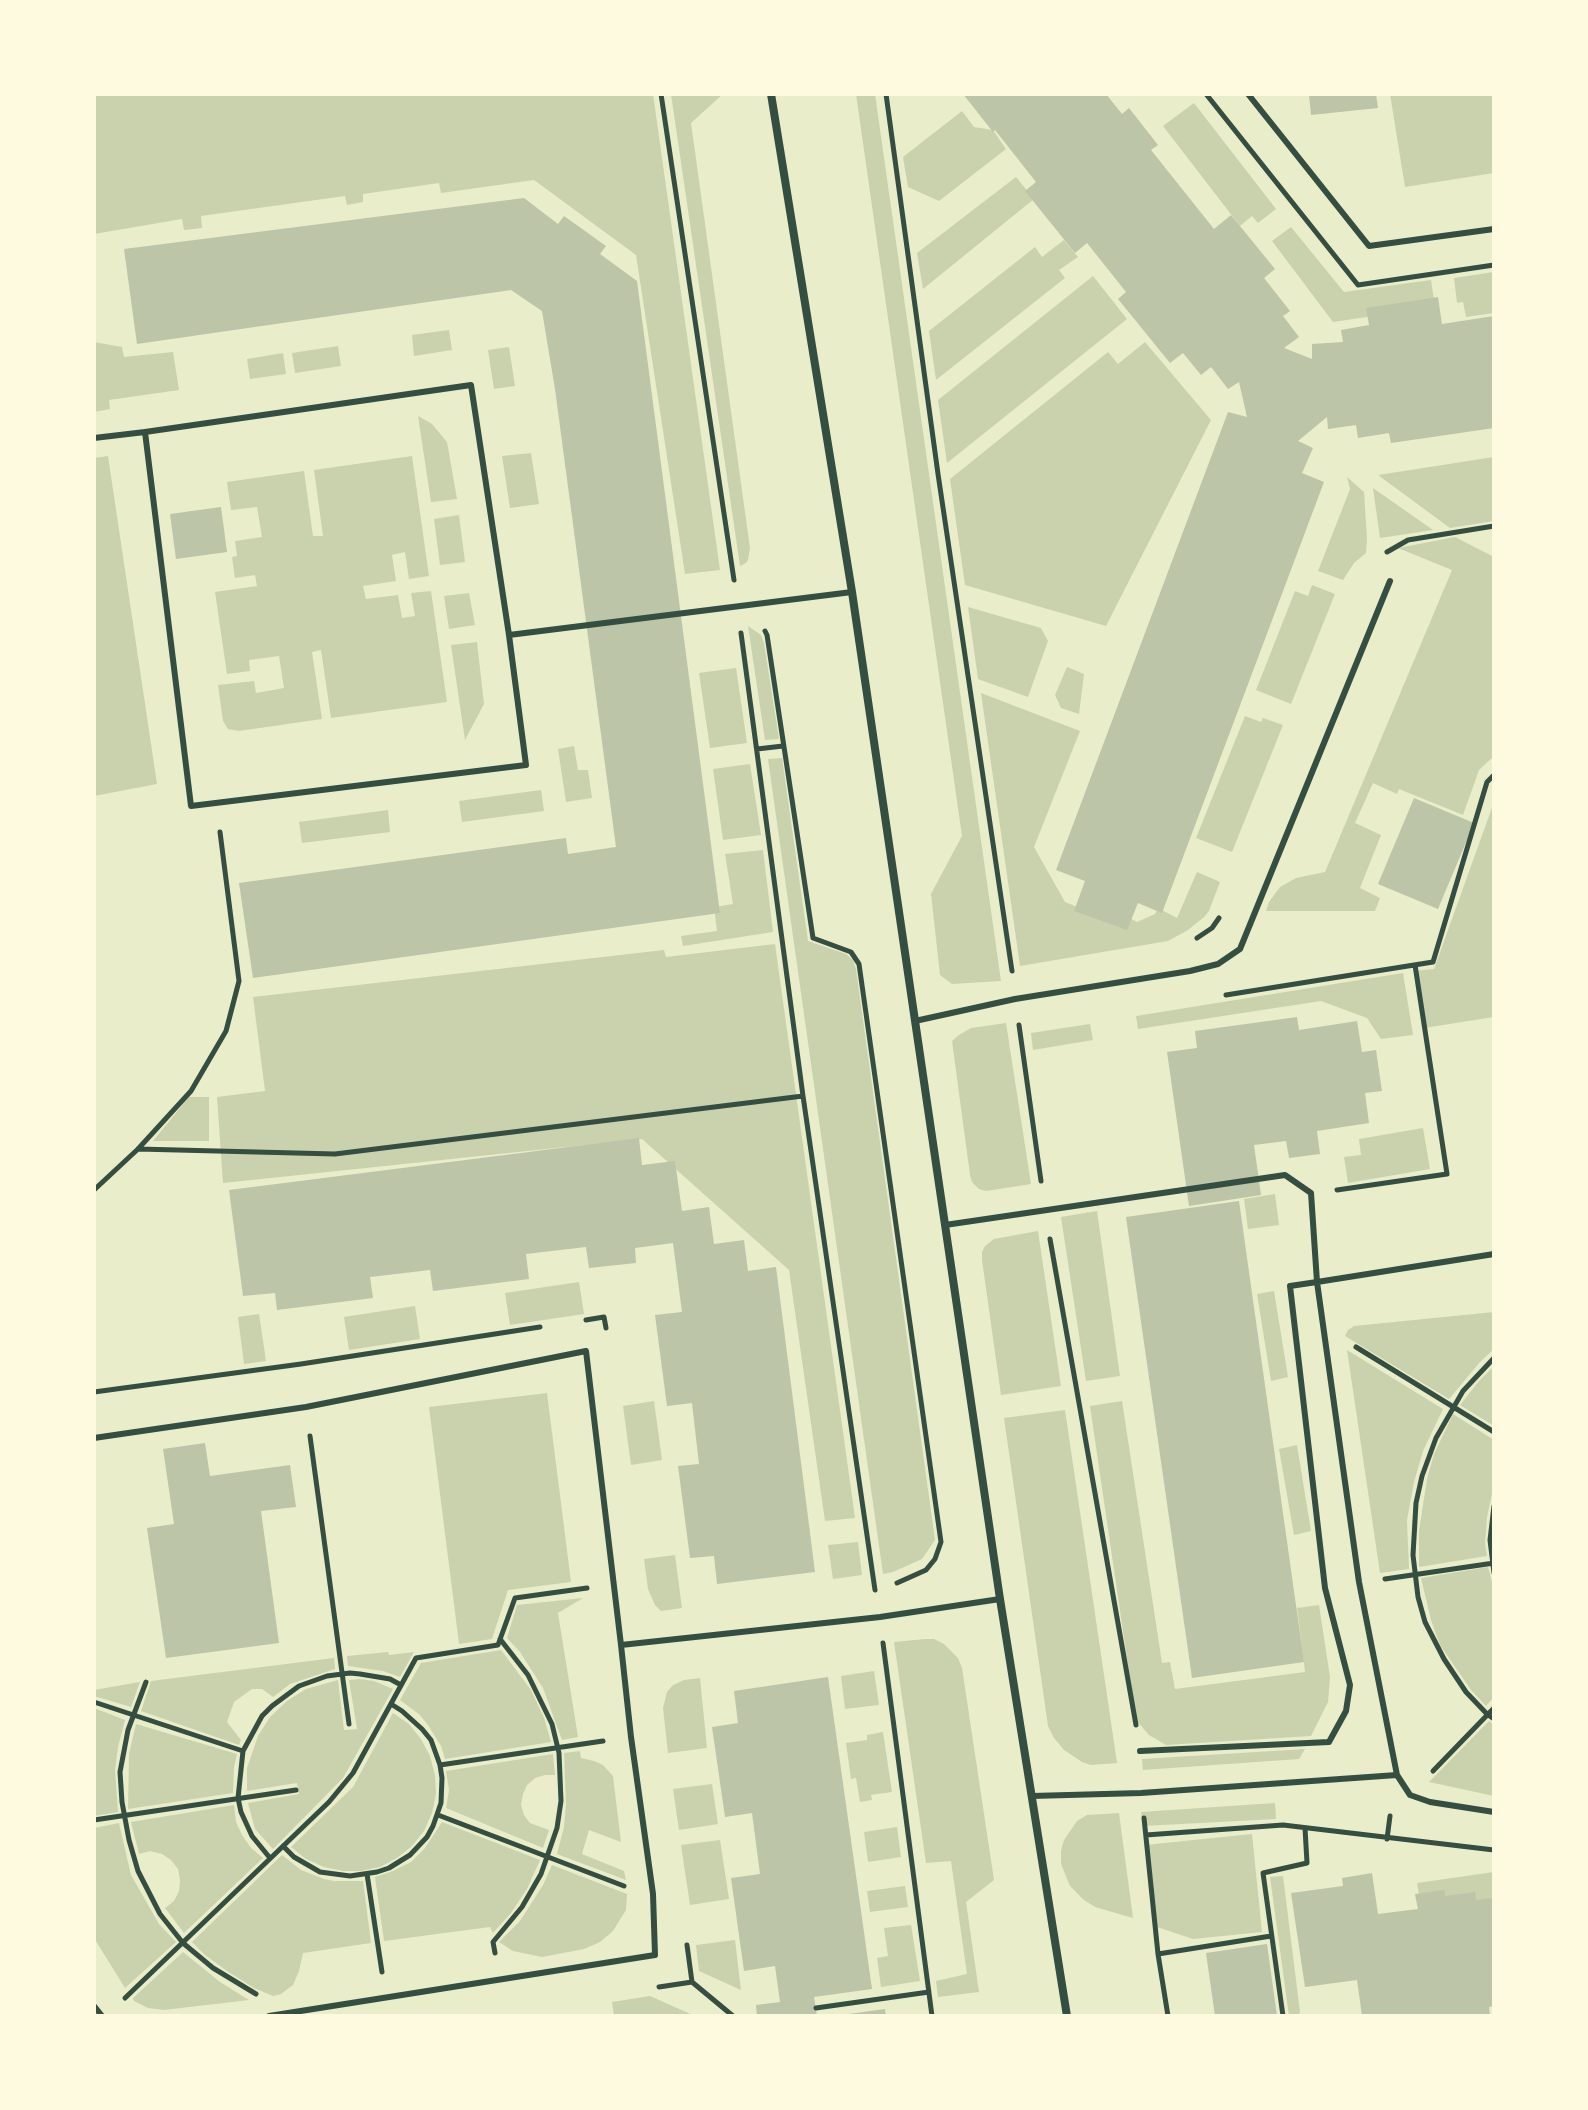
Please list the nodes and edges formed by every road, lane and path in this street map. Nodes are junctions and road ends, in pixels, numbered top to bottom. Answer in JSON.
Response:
{"nodes":[{"id":1,"x":661,"y":94,"type":"edge"},
{"id":2,"x":771,"y":94,"type":"edge"},
{"id":3,"x":886,"y":94,"type":"edge"},
{"id":4,"x":1248,"y":94,"type":"edge"},
{"id":5,"x":1494,"y":229,"type":"edge"},
{"id":6,"x":145,"y":432,"type":"junction"},
{"id":7,"x":94,"y":438,"type":"edge"},
{"id":8,"x":1494,"y":526,"type":"edge"},
{"id":9,"x":1382,"y":556,"type":"dead end"},
{"id":10,"x":1390,"y":581,"type":"dead end"},
{"id":11,"x":852,"y":592,"type":"junction"},
{"id":12,"x":738,"y":606,"type":"junction"},
{"id":13,"x":740,"y":621,"type":"junction"},
{"id":14,"x":509,"y":635,"type":"junction"},
{"id":15,"x":783,"y":746,"type":"junction"},
{"id":16,"x":757,"y":749,"type":"junction"},
{"id":17,"x":1494,"y":775,"type":"edge"},
{"id":18,"x":216,"y":803,"type":"junction"},
{"id":19,"x":1224,"y":910,"type":"dead end"},
{"id":20,"x":1191,"y":942,"type":"dead end"},
{"id":21,"x":1415,"y":965,"type":"junction"},
{"id":22,"x":1217,"y":996,"type":"dead end"},
{"id":23,"x":1015,"y":999,"type":"junction"},
{"id":24,"x":915,"y":1021,"type":"junction"},
{"id":25,"x":803,"y":1096,"type":"junction"},
{"id":26,"x":138,"y":1149,"type":"junction"},
{"id":27,"x":94,"y":1190,"type":"edge"},
{"id":28,"x":1311,"y":1193,"type":"junction"},
{"id":29,"x":1044,"y":1209,"type":"junction"},
{"id":30,"x":945,"y":1225,"type":"junction"},
{"id":31,"x":1494,"y":1254,"type":"edge"},
{"id":32,"x":1317,"y":1282,"type":"junction"},
{"id":33,"x":574,"y":1322,"type":"dead end"},
{"id":34,"x":544,"y":1327,"type":"dead end"},
{"id":35,"x":607,"y":1333,"type":"dead end"},
{"id":36,"x":1324,"y":1342,"type":"junction"},
{"id":37,"x":1494,"y":1358,"type":"edge"},
{"id":38,"x":301,"y":1364,"type":"junction"},
{"id":39,"x":94,"y":1392,"type":"edge"},
{"id":40,"x":306,"y":1407,"type":"junction"},
{"id":41,"x":1453,"y":1407,"type":"junction"},
{"id":42,"x":1494,"y":1432,"type":"edge"},
{"id":43,"x":94,"y":1438,"type":"edge"},
{"id":44,"x":1494,"y":1506,"type":"edge"},
{"id":45,"x":1493,"y":1563,"type":"edge"},
{"id":46,"x":1494,"y":1573,"type":"edge"},
{"id":47,"x":1416,"y":1574,"type":"junction"},
{"id":48,"x":1359,"y":1582,"type":"junction"},
{"id":49,"x":613,"y":1584,"type":"junction"},
{"id":50,"x":893,"y":1585,"type":"dead end"},
{"id":51,"x":884,"y":1587,"type":"dead end"},
{"id":52,"x":875,"y":1589,"type":"junction"},
{"id":53,"x":860,"y":1591,"type":"dead end"},
{"id":54,"x":1000,"y":1599,"type":"junction"},
{"id":55,"x":880,"y":1617,"type":"junction"},
{"id":56,"x":500,"y":1639,"type":"junction"},
{"id":57,"x":621,"y":1645,"type":"junction"},
{"id":58,"x":343,"y":1674,"type":"junction"},
{"id":59,"x":146,"y":1682,"type":"dead end"},
{"id":60,"x":401,"y":1685,"type":"junction"},
{"id":61,"x":94,"y":1702,"type":"edge"},
{"id":62,"x":391,"y":1704,"type":"junction"},
{"id":63,"x":133,"y":1715,"type":"junction"},
{"id":64,"x":1494,"y":1719,"type":"edge"},
{"id":65,"x":349,"y":1724,"type":"dead end"},
{"id":66,"x":631,"y":1737,"type":"junction"},
{"id":67,"x":558,"y":1747,"type":"junction"},
{"id":68,"x":243,"y":1751,"type":"junction"},
{"id":69,"x":1140,"y":1751,"type":"joint"},
{"id":70,"x":440,"y":1765,"type":"junction"},
{"id":71,"x":1397,"y":1775,"type":"junction"},
{"id":72,"x":296,"y":1790,"type":"dead end"},
{"id":73,"x":1141,"y":1793,"type":"junction"},
{"id":74,"x":1032,"y":1796,"type":"junction"},
{"id":75,"x":238,"y":1798,"type":"junction"},
{"id":76,"x":1494,"y":1812,"type":"edge"},
{"id":77,"x":438,"y":1815,"type":"junction"},
{"id":78,"x":125,"y":1816,"type":"junction"},
{"id":79,"x":94,"y":1820,"type":"edge"},
{"id":80,"x":1305,"y":1828,"type":"junction"},
{"id":81,"x":1146,"y":1835,"type":"junction"},
{"id":82,"x":283,"y":1846,"type":"junction"},
{"id":83,"x":1494,"y":1850,"type":"edge"},
{"id":84,"x":547,"y":1857,"type":"junction"},
{"id":85,"x":270,"y":1858,"type":"junction"},
{"id":86,"x":367,"y":1874,"type":"junction"},
{"id":87,"x":653,"y":1894,"type":"junction"},
{"id":88,"x":1271,"y":1936,"type":"junction"},
{"id":89,"x":686,"y":1938,"type":"dead end"},
{"id":90,"x":183,"y":1943,"type":"junction"},
{"id":91,"x":1158,"y":1954,"type":"junction"},
{"id":92,"x":498,"y":1981,"type":"junction"},
{"id":93,"x":692,"y":1982,"type":"junction"},
{"id":94,"x":647,"y":1988,"type":"dead end"},
{"id":95,"x":929,"y":1992,"type":"junction"},
{"id":96,"x":260,"y":1997,"type":"dead end"},
{"id":97,"x":386,"y":1997,"type":"junction"},
{"id":98,"x":123,"y":2000,"type":"dead end"},
{"id":99,"x":94,"y":2006,"type":"edge"},
{"id":100,"x":816,"y":2008,"type":"dead end"},
{"id":101,"x":102,"y":2016,"type":"edge"},
{"id":102,"x":269,"y":2016,"type":"edge"},
{"id":103,"x":733,"y":2016,"type":"edge"},
{"id":104,"x":932,"y":2016,"type":"edge"},
{"id":105,"x":1067,"y":2016,"type":"edge"},
{"id":106,"x":1168,"y":2016,"type":"edge"},
{"id":107,"x":1283,"y":2016,"type":"edge"}],
"edges":[{"from":1,"to":12,"type":"path"},
{"from":2,"to":11,"type":"street"},
{"from":3,"to":23,"type":"path"},
{"from":4,"to":5,"type":"lane"},
{"from":6,"to":7,"type":"lane"},
{"from":6,"to":14,"type":"lane"},
{"from":6,"to":18,"type":"lane"},
{"from":8,"to":9,"type":"path"},
{"from":10,"to":23,"type":"lane"},
{"from":11,"to":12,"type":"lane"},
{"from":11,"to":24,"type":"street"},
{"from":12,"to":13,"type":"path"},
{"from":12,"to":14,"type":"lane"},
{"from":13,"to":15,"type":"path"},
{"from":13,"to":16,"type":"path"},
{"from":14,"to":18,"type":"lane"},
{"from":15,"to":16,"type":"path"},
{"from":15,"to":50,"type":"path"},
{"from":16,"to":25,"type":"path"},
{"from":17,"to":21,"type":"path"},
{"from":18,"to":26,"type":"path"},
{"from":19,"to":20,"type":"path"},
{"from":21,"to":22,"type":"path"},
{"from":21,"to":28,"type":"path"},
{"from":23,"to":24,"type":"lane"},
{"from":23,"to":29,"type":"path"},
{"from":24,"to":30,"type":"street"},
{"from":25,"to":26,"type":"path"},
{"from":25,"to":52,"type":"path"},
{"from":26,"to":27,"type":"path"},
{"from":28,"to":29,"type":"lane"},
{"from":28,"to":32,"type":"lane"},
{"from":29,"to":30,"type":"lane"},
{"from":29,"to":69,"type":"path"},
{"from":30,"to":54,"type":"street"},
{"from":31,"to":32,"type":"lane"},
{"from":32,"to":36,"type":"lane"},
{"from":32,"to":69,"type":"lane"},
{"from":33,"to":35,"type":"path"},
{"from":34,"to":38,"type":"path"},
{"from":36,"to":41,"type":"path"},
{"from":36,"to":48,"type":"lane"},
{"from":37,"to":41,"type":"path"},
{"from":38,"to":39,"type":"path"},
{"from":38,"to":40,"type":"path"},
{"from":40,"to":43,"type":"lane"},
{"from":40,"to":49,"type":"lane"},
{"from":40,"to":58,"type":"path"},
{"from":41,"to":42,"type":"path"},
{"from":41,"to":47,"type":"path"},
{"from":44,"to":45,"type":"path"},
{"from":45,"to":46,"type":"path"},
{"from":45,"to":47,"type":"path"},
{"from":47,"to":48,"type":"path"},
{"from":47,"to":64,"type":"path"},
{"from":48,"to":71,"type":"lane"},
{"from":49,"to":56,"type":"path"},
{"from":49,"to":57,"type":"lane"},
{"from":51,"to":52,"type":"path"},
{"from":52,"to":53,"type":"path"},
{"from":52,"to":55,"type":"path"},
{"from":54,"to":55,"type":"lane"},
{"from":54,"to":74,"type":"street"},
{"from":55,"to":57,"type":"lane"},
{"from":55,"to":95,"type":"path"},
{"from":56,"to":60,"type":"path"},
{"from":56,"to":67,"type":"path"},
{"from":57,"to":66,"type":"lane"},
{"from":58,"to":60,"type":"path"},
{"from":58,"to":65,"type":"path"},
{"from":58,"to":68,"type":"path"},
{"from":59,"to":63,"type":"path"},
{"from":60,"to":62,"type":"path"},
{"from":61,"to":63,"type":"path"},
{"from":62,"to":70,"type":"path"},
{"from":62,"to":82,"type":"path"},
{"from":63,"to":68,"type":"path"},
{"from":63,"to":78,"type":"path"},
{"from":66,"to":67,"type":"path"},
{"from":66,"to":87,"type":"lane"},
{"from":67,"to":70,"type":"path"},
{"from":67,"to":84,"type":"path"},
{"from":68,"to":75,"type":"path"},
{"from":70,"to":77,"type":"path"},
{"from":71,"to":73,"type":"lane"},
{"from":71,"to":76,"type":"lane"},
{"from":72,"to":75,"type":"path"},
{"from":73,"to":74,"type":"lane"},
{"from":73,"to":81,"type":"path"},
{"from":74,"to":105,"type":"street"},
{"from":75,"to":78,"type":"path"},
{"from":75,"to":85,"type":"path"},
{"from":77,"to":84,"type":"path"},
{"from":77,"to":86,"type":"path"},
{"from":78,"to":79,"type":"path"},
{"from":78,"to":90,"type":"path"},
{"from":80,"to":81,"type":"path"},
{"from":80,"to":83,"type":"path"},
{"from":80,"to":88,"type":"path"},
{"from":81,"to":91,"type":"path"},
{"from":82,"to":85,"type":"path"},
{"from":82,"to":86,"type":"path"},
{"from":84,"to":87,"type":"path"},
{"from":84,"to":92,"type":"path"},
{"from":85,"to":90,"type":"path"},
{"from":86,"to":97,"type":"path"},
{"from":87,"to":92,"type":"lane"},
{"from":88,"to":91,"type":"path"},
{"from":88,"to":107,"type":"path"},
{"from":89,"to":93,"type":"path"},
{"from":90,"to":96,"type":"path"},
{"from":90,"to":98,"type":"path"},
{"from":91,"to":106,"type":"path"},
{"from":92,"to":97,"type":"lane"},
{"from":93,"to":94,"type":"path"},
{"from":93,"to":103,"type":"path"},
{"from":95,"to":100,"type":"path"},
{"from":95,"to":104,"type":"path"},
{"from":97,"to":102,"type":"lane"},
{"from":99,"to":101,"type":"lane"}]}
